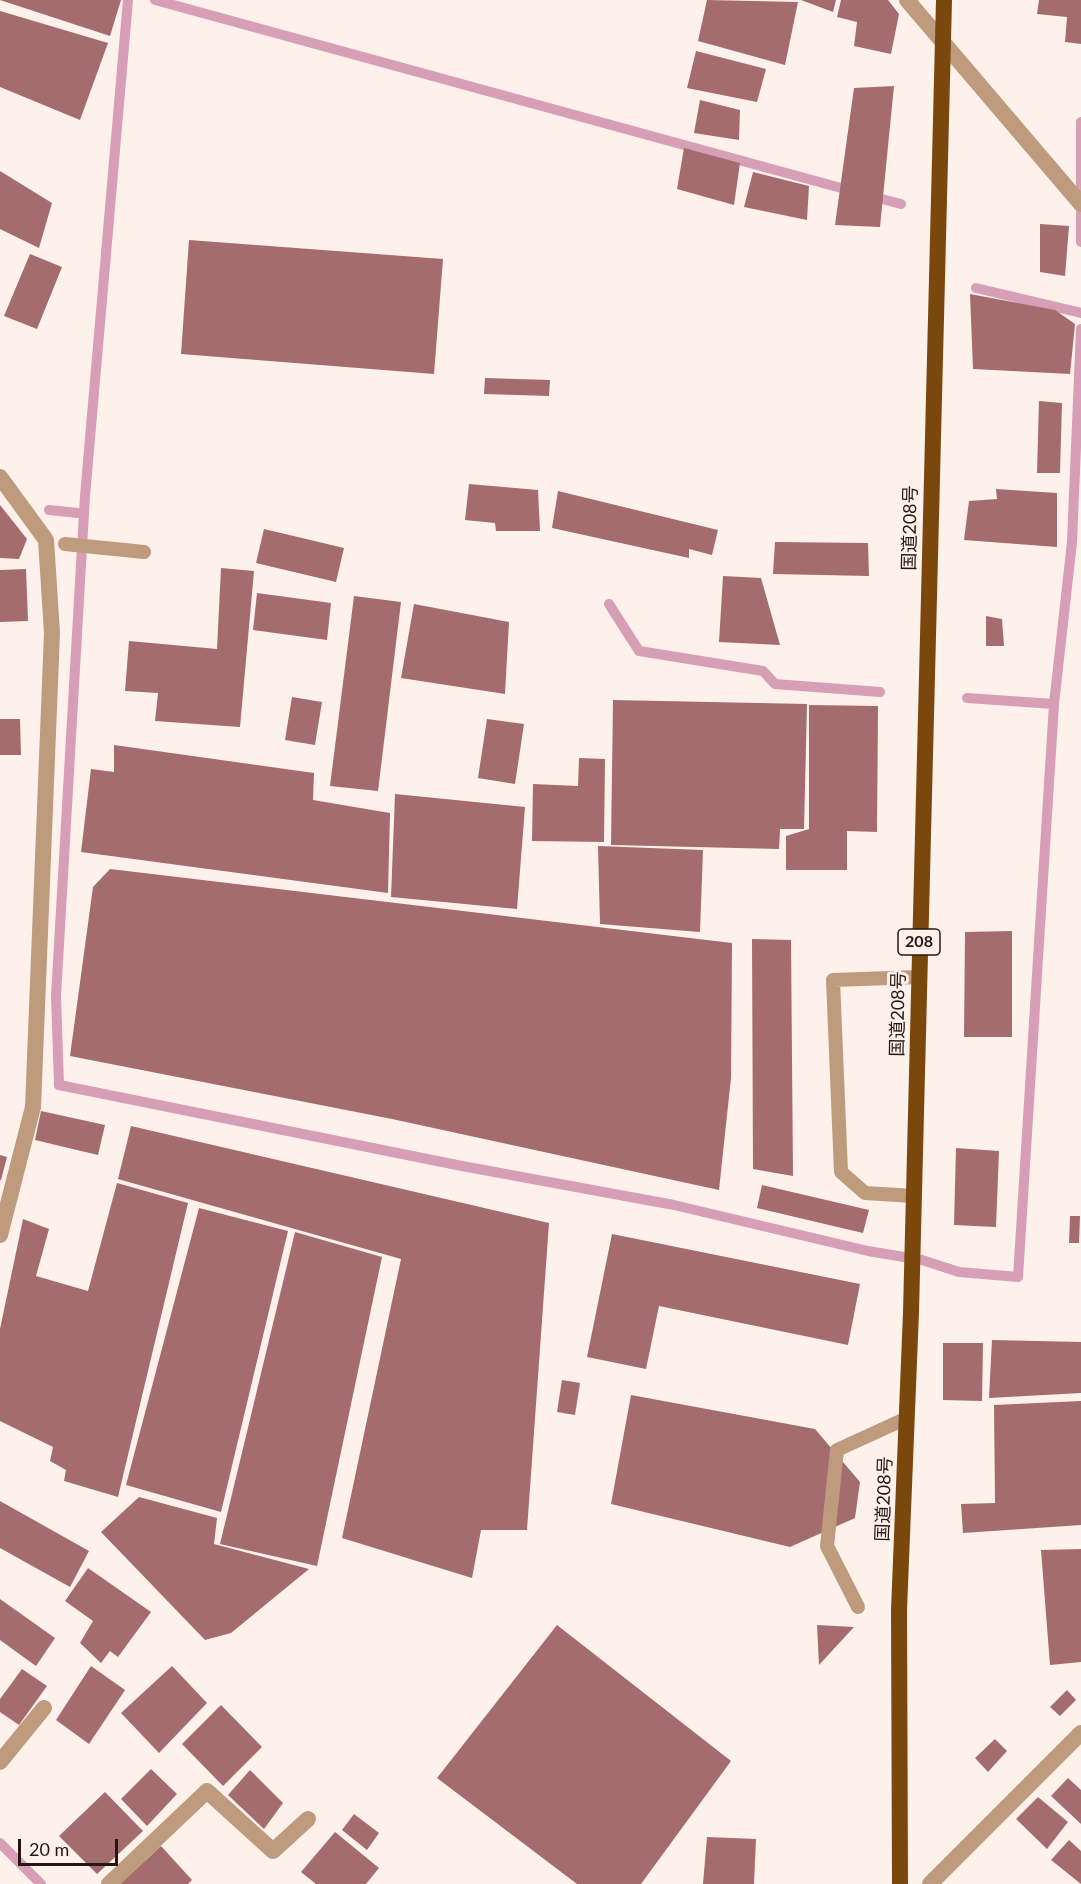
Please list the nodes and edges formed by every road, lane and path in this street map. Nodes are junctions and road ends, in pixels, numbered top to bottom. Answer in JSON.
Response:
{"nodes":[{"id":1,"x":907,"y":0,"type":"edge"},
{"id":2,"x":944,"y":0,"type":"edge"},
{"id":3,"x":943,"y":45,"type":"junction"},
{"id":4,"x":1081,"y":204,"type":"edge"},
{"id":5,"x":0,"y":477,"type":"edge"},
{"id":6,"x":65,"y":544,"type":"dead end"},
{"id":7,"x":144,"y":552,"type":"dead end"},
{"id":8,"x":919,"y":976,"type":"junction"},
{"id":9,"x":914,"y":1196,"type":"junction"},
{"id":10,"x":0,"y":1235,"type":"edge"},
{"id":11,"x":907,"y":1418,"type":"junction"},
{"id":12,"x":858,"y":1607,"type":"dead end"},
{"id":13,"x":44,"y":1708,"type":"dead end"},
{"id":14,"x":1081,"y":1733,"type":"edge"},
{"id":15,"x":0,"y":1762,"type":"edge"},
{"id":16,"x":308,"y":1819,"type":"dead end"},
{"id":17,"x":109,"y":1884,"type":"edge"},
{"id":18,"x":900,"y":1884,"type":"edge"},
{"id":19,"x":930,"y":1884,"type":"edge"}],
"edges":[{"from":1,"to":3,"type":"street"},
{"from":2,"to":3,"type":"highway","name":"国道208号","number":"208"},
{"from":3,"to":4,"type":"street"},
{"from":3,"to":8,"type":"highway","name":"国道208号","number":"208"},
{"from":5,"to":10,"type":"street"},
{"from":6,"to":7,"type":"lane"},
{"from":8,"to":9,"type":"highway","name":"国道208号","number":"208"},
{"from":8,"to":9,"type":"lane"},
{"from":9,"to":11,"type":"highway","name":"国道208号","number":"208"},
{"from":11,"to":12,"type":"lane"},
{"from":11,"to":18,"type":"highway","name":"国道208号","number":"208"},
{"from":13,"to":15,"type":"street"},
{"from":14,"to":19,"type":"street"},
{"from":16,"to":17,"type":"street"}]}
